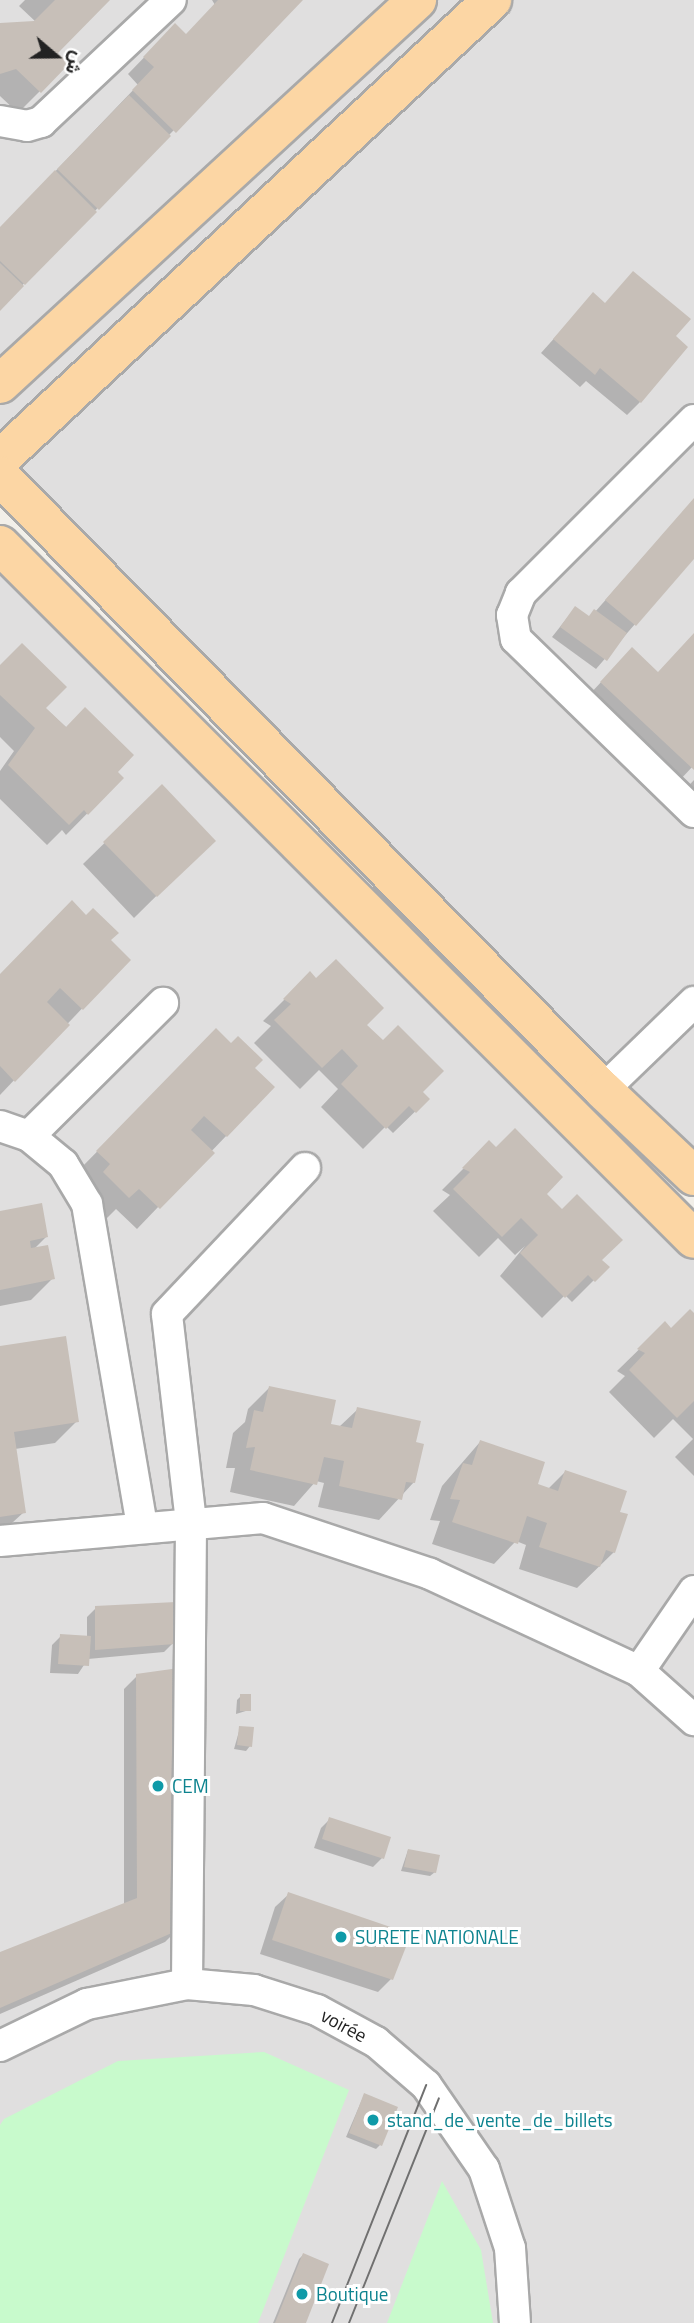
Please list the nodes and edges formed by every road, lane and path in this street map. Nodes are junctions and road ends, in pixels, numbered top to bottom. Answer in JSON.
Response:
{"nodes":[{"id":1,"x":171,"y":0,"type":"edge"},
{"id":2,"x":417,"y":0,"type":"edge"},
{"id":3,"x":492,"y":0,"type":"edge"},
{"id":4,"x":0,"y":121,"type":"edge"},
{"id":5,"x":0,"y":384,"type":"edge"},
{"id":6,"x":694,"y":420,"type":"edge"},
{"id":7,"x":0,"y":459,"type":"edge"},
{"id":8,"x":0,"y":476,"type":"edge"},
{"id":9,"x":0,"y":545,"type":"edge"},
{"id":10,"x":694,"y":812,"type":"edge"},
{"id":11,"x":694,"y":1002,"type":"edge"},
{"id":12,"x":163,"y":1003,"type":"dead end"},
{"id":13,"x":603,"y":1090,"type":"junction"},
{"id":14,"x":0,"y":1126,"type":"edge"},
{"id":15,"x":29,"y":1136,"type":"junction"},
{"id":16,"x":305,"y":1168,"type":"dead end"},
{"id":17,"x":694,"y":1176,"type":"edge"},
{"id":18,"x":694,"y":1238,"type":"edge"},
{"id":19,"x":191,"y":1522,"type":"junction"},
{"id":20,"x":142,"y":1526,"type":"junction"},
{"id":21,"x":0,"y":1541,"type":"edge"},
{"id":22,"x":694,"y":1591,"type":"edge"},
{"id":23,"x":639,"y":1671,"type":"junction"},
{"id":24,"x":694,"y":1720,"type":"edge"},
{"id":25,"x":187,"y":1984,"type":"junction"},
{"id":26,"x":0,"y":2046,"type":"edge"},
{"id":27,"x":515,"y":2323,"type":"edge"}],
"edges":[{"from":1,"to":4,"type":"street"},
{"from":2,"to":5,"type":"main road"},
{"from":3,"to":7,"type":"main road"},
{"from":6,"to":10,"type":"street"},
{"from":8,"to":13,"type":"main road"},
{"from":9,"to":18,"type":"main road"},
{"from":11,"to":13,"type":"street"},
{"from":12,"to":15,"type":"street"},
{"from":13,"to":17,"type":"main road"},
{"from":14,"to":15,"type":"street"},
{"from":15,"to":20,"type":"street"},
{"from":16,"to":19,"type":"street"},
{"from":19,"to":20,"type":"street"},
{"from":19,"to":23,"type":"street"},
{"from":19,"to":25,"type":"street"},
{"from":20,"to":21,"type":"street"},
{"from":22,"to":23,"type":"street"},
{"from":23,"to":24,"type":"street"},
{"from":25,"to":26,"type":"street","name":"voirée"},
{"from":25,"to":27,"type":"street","name":"voirée"}]}
